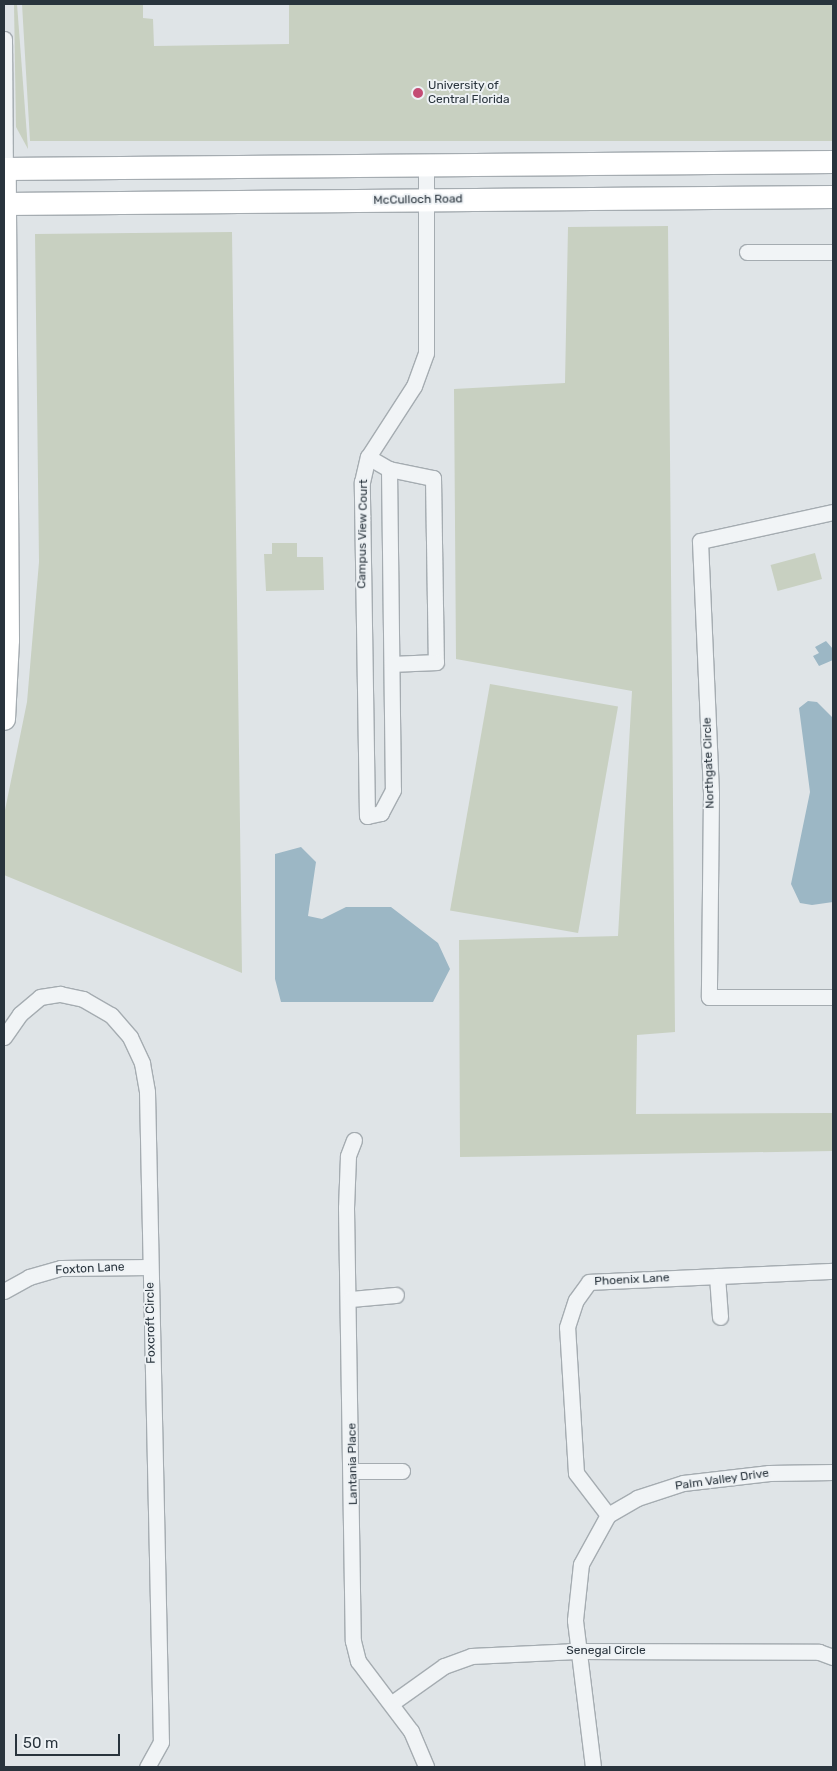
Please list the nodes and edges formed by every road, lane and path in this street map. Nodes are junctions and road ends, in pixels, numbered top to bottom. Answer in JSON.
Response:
{"nodes":[{"id":1,"x":4,"y":39,"type":"edge"},
{"id":2,"x":833,"y":162,"type":"edge"},
{"id":3,"x":426,"y":166,"type":"junction"},
{"id":4,"x":4,"y":169,"type":"edge"},
{"id":5,"x":833,"y":197,"type":"edge"},
{"id":6,"x":426,"y":200,"type":"junction"},
{"id":7,"x":4,"y":204,"type":"edge"},
{"id":8,"x":747,"y":252,"type":"dead end"},
{"id":9,"x":833,"y":252,"type":"edge"},
{"id":10,"x":368,"y":457,"type":"junction"},
{"id":11,"x":389,"y":469,"type":"junction"},
{"id":12,"x":833,"y":512,"type":"edge"},
{"id":13,"x":6,"y":530,"type":"edge"},
{"id":14,"x":6,"y":572,"type":"edge"},
{"id":15,"x":392,"y":664,"type":"junction"},
{"id":16,"x":4,"y":719,"type":"edge"},
{"id":17,"x":833,"y":997,"type":"edge"},
{"id":18,"x":4,"y":1037,"type":"edge"},
{"id":19,"x":354,"y":1140,"type":"dead end"},
{"id":20,"x":150,"y":1267,"type":"junction"},
{"id":21,"x":833,"y":1271,"type":"edge"},
{"id":22,"x":717,"y":1276,"type":"junction"},
{"id":23,"x":4,"y":1290,"type":"edge"},
{"id":24,"x":396,"y":1295,"type":"dead end"},
{"id":25,"x":350,"y":1299,"type":"junction"},
{"id":26,"x":720,"y":1317,"type":"dead end"},
{"id":27,"x":353,"y":1471,"type":"junction"},
{"id":28,"x":402,"y":1471,"type":"dead end"},
{"id":29,"x":833,"y":1472,"type":"edge"},
{"id":30,"x":608,"y":1515,"type":"junction"},
{"id":31,"x":576,"y":1650,"type":"junction"},
{"id":32,"x":833,"y":1657,"type":"edge"},
{"id":33,"x":392,"y":1703,"type":"junction"},
{"id":34,"x":147,"y":1767,"type":"edge"},
{"id":35,"x":426,"y":1767,"type":"edge"},
{"id":36,"x":593,"y":1767,"type":"edge"}],
"edges":[{"from":1,"to":4,"type":"street"},
{"from":2,"to":3,"type":"main road"},
{"from":3,"to":4,"type":"main road"},
{"from":3,"to":6,"type":"street","name":"Campus View Court"},
{"from":4,"to":7,"type":"main road"},
{"from":5,"to":6,"type":"main road","name":"McCulloch Road"},
{"from":6,"to":7,"type":"main road","name":"McCulloch Road"},
{"from":6,"to":10,"type":"street","name":"Campus View Court"},
{"from":7,"to":13,"type":"main road"},
{"from":8,"to":9,"type":"street"},
{"from":10,"to":11,"type":"street"},
{"from":10,"to":15,"type":"street","name":"Campus View Court"},
{"from":11,"to":15,"type":"street"},
{"from":11,"to":15,"type":"street"},
{"from":12,"to":17,"type":"street","name":"Northgate Circle"},
{"from":13,"to":14,"type":"main road"},
{"from":14,"to":16,"type":"main road"},
{"from":18,"to":20,"type":"street","name":"Foxcroft Circle"},
{"from":19,"to":25,"type":"street","name":"Lantania Place"},
{"from":20,"to":23,"type":"street","name":"Foxton Lane"},
{"from":20,"to":34,"type":"street","name":"Foxcroft Circle"},
{"from":21,"to":22,"type":"street","name":"Phoenix Lane"},
{"from":22,"to":26,"type":"street"},
{"from":22,"to":30,"type":"street","name":"Phoenix Lane"},
{"from":24,"to":25,"type":"street"},
{"from":25,"to":27,"type":"street","name":"Lantania Place"},
{"from":27,"to":28,"type":"street"},
{"from":27,"to":33,"type":"street","name":"Lantania Place"},
{"from":29,"to":30,"type":"street","name":"Palm Valley Drive"},
{"from":30,"to":31,"type":"street"},
{"from":31,"to":32,"type":"street","name":"Senegal Circle"},
{"from":31,"to":33,"type":"street","name":"Senegal Circle"},
{"from":31,"to":36,"type":"street"},
{"from":33,"to":35,"type":"street","name":"Lantania Place"}]}
